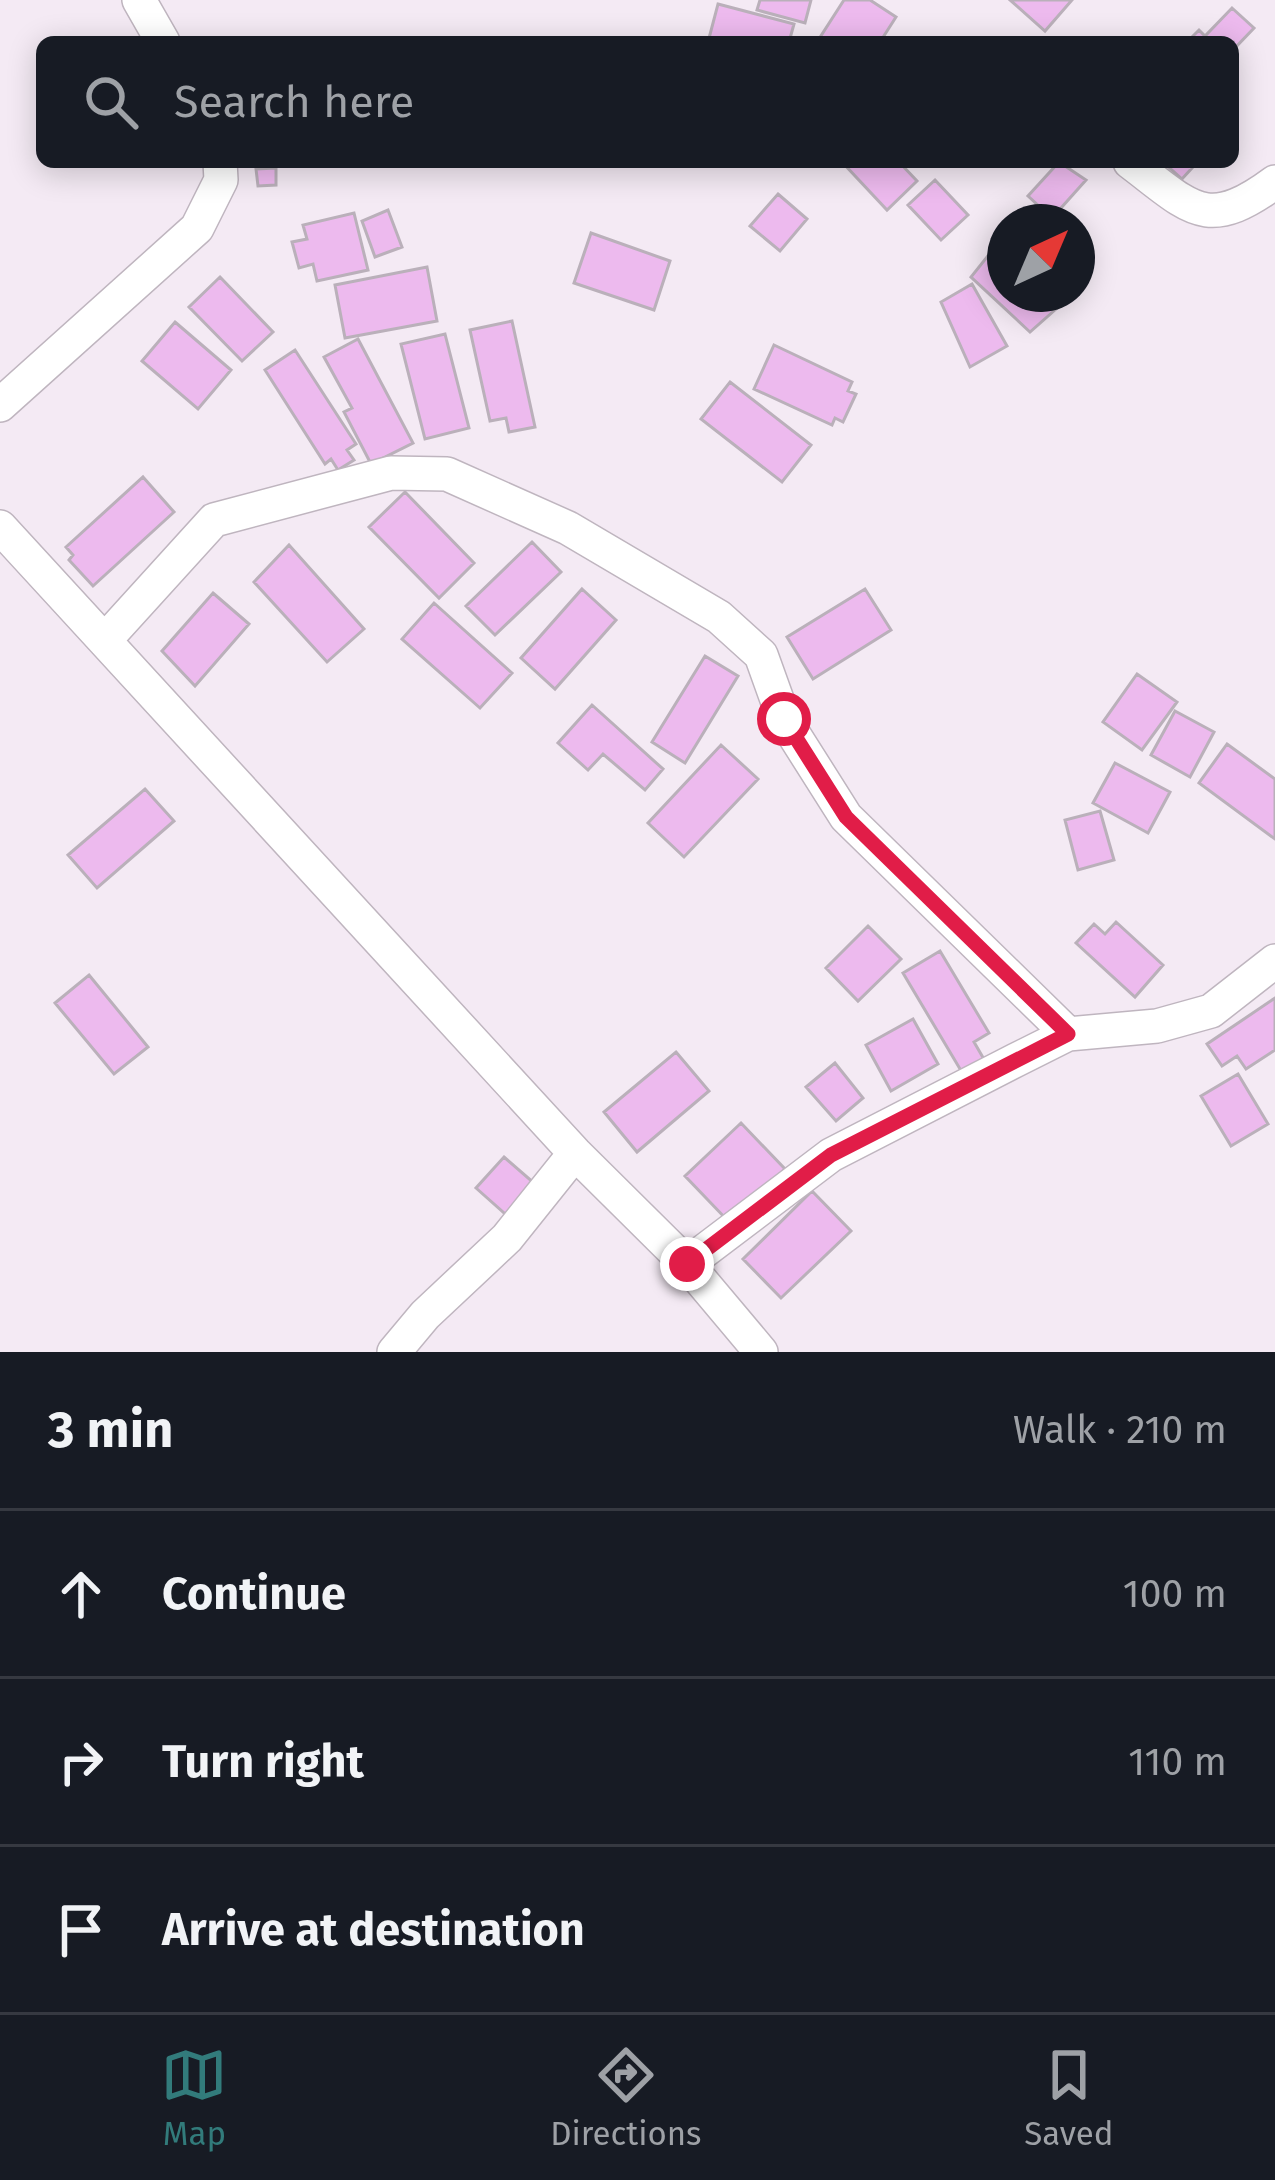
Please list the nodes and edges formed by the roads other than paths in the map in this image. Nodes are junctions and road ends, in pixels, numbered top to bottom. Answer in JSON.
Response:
{"nodes":[{"id":1,"x":139,"y":0,"type":"edge"},
{"id":2,"x":160,"y":36,"type":"edge"},
{"id":3,"x":220,"y":168,"type":"edge"},
{"id":4,"x":1138,"y":168,"type":"edge"},
{"id":5,"x":1275,"y":182,"type":"edge"},
{"id":6,"x":0,"y":405,"type":"edge"},
{"id":7,"x":0,"y":527,"type":"edge"},
{"id":8,"x":105,"y":640,"type":"junction"},
{"id":9,"x":1275,"y":962,"type":"edge"},
{"id":10,"x":1068,"y":1034,"type":"junction"},
{"id":11,"x":575,"y":1153,"type":"junction"},
{"id":12,"x":687,"y":1264,"type":"junction"},
{"id":13,"x":394,"y":1352,"type":"edge"},
{"id":14,"x":761,"y":1352,"type":"edge"}],
"edges":[{"from":1,"to":2,"type":"street"},
{"from":3,"to":6,"type":"street"},
{"from":4,"to":5,"type":"street"},
{"from":7,"to":8,"type":"street"},
{"from":8,"to":10,"type":"street"},
{"from":8,"to":11,"type":"street"},
{"from":9,"to":10,"type":"street"},
{"from":10,"to":12,"type":"street"},
{"from":11,"to":12,"type":"street"},
{"from":11,"to":13,"type":"street"},
{"from":12,"to":14,"type":"street"}]}
